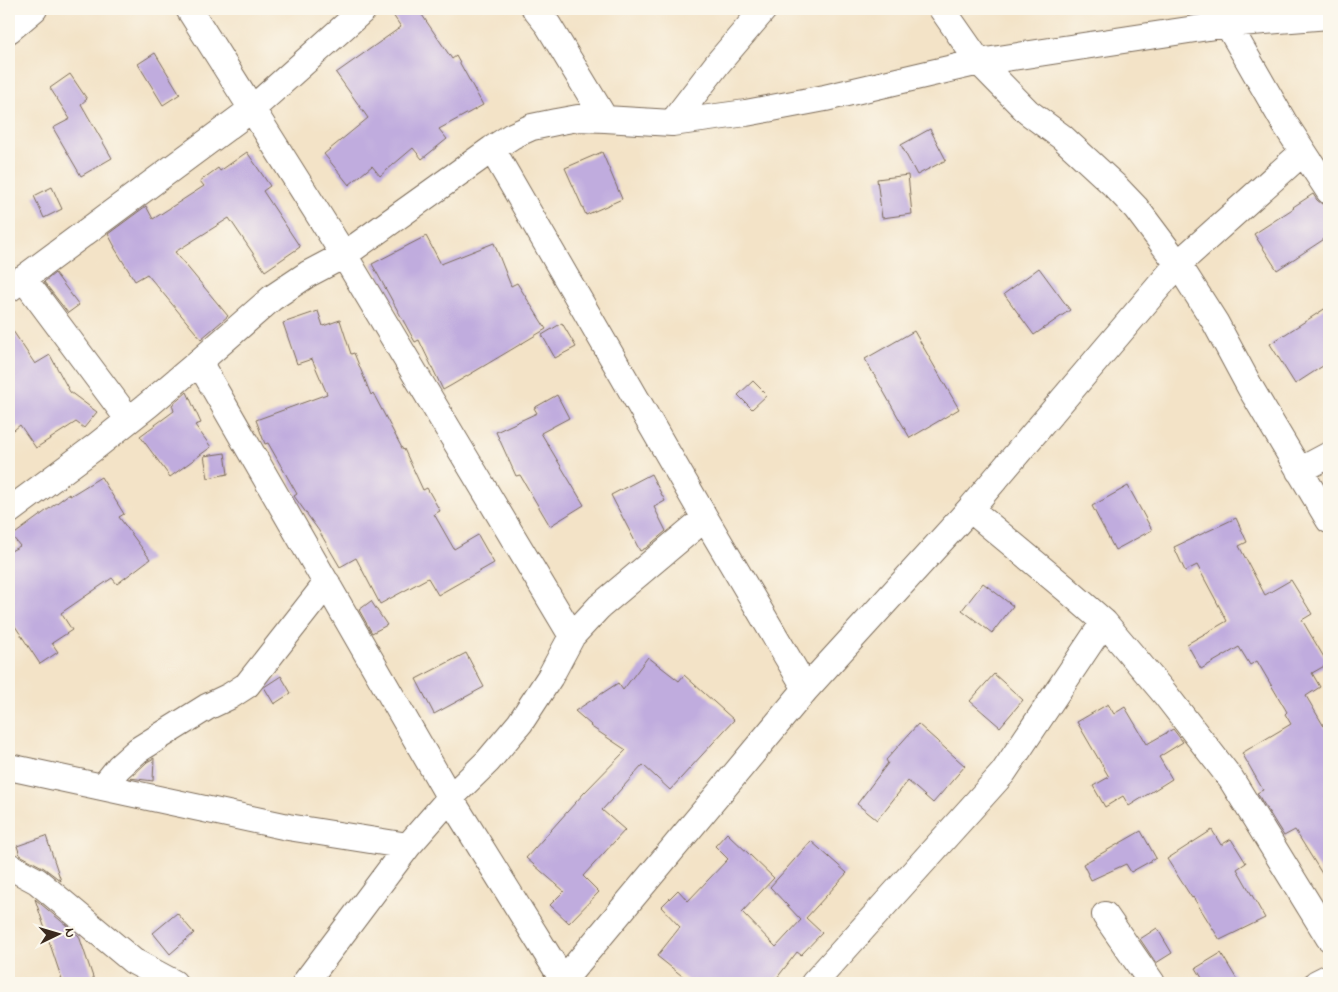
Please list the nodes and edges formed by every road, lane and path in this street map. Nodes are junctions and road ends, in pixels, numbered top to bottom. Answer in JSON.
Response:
{"nodes":[{"id":1,"x":34,"y":9,"type":"edge"},
{"id":2,"x":189,"y":9,"type":"edge"},
{"id":3,"x":364,"y":9,"type":"edge"},
{"id":4,"x":535,"y":9,"type":"edge"},
{"id":5,"x":764,"y":9,"type":"edge"},
{"id":6,"x":942,"y":9,"type":"edge"},
{"id":7,"x":1223,"y":16,"type":"edge"},
{"id":8,"x":1329,"y":16,"type":"edge"},
{"id":9,"x":9,"y":30,"type":"edge"},
{"id":10,"x":980,"y":62,"type":"junction"},
{"id":11,"x":252,"y":109,"type":"junction"},
{"id":12,"x":605,"y":119,"type":"junction"},
{"id":13,"x":672,"y":123,"type":"junction"},
{"id":14,"x":492,"y":149,"type":"junction"},
{"id":15,"x":1304,"y":152,"type":"junction"},
{"id":16,"x":1329,"y":191,"type":"edge"},
{"id":17,"x":344,"y":255,"type":"junction"},
{"id":18,"x":1178,"y":264,"type":"junction"},
{"id":19,"x":16,"y":283,"type":"edge"},
{"id":20,"x":199,"y":362,"type":"junction"},
{"id":21,"x":129,"y":420,"type":"junction"},
{"id":22,"x":1329,"y":455,"type":"edge"},
{"id":23,"x":1299,"y":471,"type":"junction"},
{"id":24,"x":970,"y":509,"type":"junction"},
{"id":25,"x":9,"y":511,"type":"edge"},
{"id":26,"x":705,"y":518,"type":"junction"},
{"id":27,"x":1329,"y":520,"type":"edge"},
{"id":28,"x":327,"y":583,"type":"junction"},
{"id":29,"x":1104,"y":622,"type":"junction"},
{"id":30,"x":572,"y":636,"type":"junction"},
{"id":31,"x":806,"y":688,"type":"junction"},
{"id":32,"x":9,"y":767,"type":"edge"},
{"id":33,"x":103,"y":787,"type":"junction"},
{"id":34,"x":450,"y":798,"type":"junction"},
{"id":35,"x":408,"y":846,"type":"junction"},
{"id":36,"x":9,"y":866,"type":"edge"},
{"id":37,"x":1105,"y":915,"type":"dead end"},
{"id":38,"x":1329,"y":938,"type":"edge"},
{"id":39,"x":1329,"y":977,"type":"edge"},
{"id":40,"x":563,"y":982,"type":"edge"},
{"id":41,"x":174,"y":983,"type":"edge"},
{"id":42,"x":305,"y":983,"type":"edge"},
{"id":43,"x":814,"y":983,"type":"edge"},
{"id":44,"x":1152,"y":983,"type":"edge"},
{"id":45,"x":1317,"y":983,"type":"edge"}],
"edges":[{"from":1,"to":9,"type":"street"},
{"from":2,"to":11,"type":"street"},
{"from":3,"to":11,"type":"street"},
{"from":4,"to":12,"type":"street"},
{"from":5,"to":13,"type":"street"},
{"from":6,"to":10,"type":"street"},
{"from":7,"to":8,"type":"street"},
{"from":7,"to":10,"type":"street"},
{"from":7,"to":15,"type":"street"},
{"from":10,"to":13,"type":"street"},
{"from":10,"to":18,"type":"street"},
{"from":11,"to":17,"type":"street"},
{"from":11,"to":19,"type":"street"},
{"from":12,"to":13,"type":"street"},
{"from":12,"to":14,"type":"street"},
{"from":14,"to":17,"type":"street"},
{"from":14,"to":26,"type":"street"},
{"from":15,"to":16,"type":"street"},
{"from":15,"to":18,"type":"street"},
{"from":17,"to":20,"type":"street"},
{"from":17,"to":30,"type":"street"},
{"from":18,"to":23,"type":"street"},
{"from":18,"to":24,"type":"street"},
{"from":19,"to":21,"type":"street"},
{"from":20,"to":21,"type":"street"},
{"from":20,"to":28,"type":"street"},
{"from":21,"to":25,"type":"street"},
{"from":22,"to":23,"type":"street"},
{"from":23,"to":27,"type":"street"},
{"from":24,"to":29,"type":"street"},
{"from":24,"to":31,"type":"street"},
{"from":26,"to":30,"type":"street"},
{"from":26,"to":31,"type":"street"},
{"from":28,"to":33,"type":"street"},
{"from":28,"to":34,"type":"street"},
{"from":29,"to":38,"type":"street"},
{"from":29,"to":43,"type":"street"},
{"from":30,"to":34,"type":"street"},
{"from":31,"to":40,"type":"street"},
{"from":32,"to":33,"type":"street"},
{"from":33,"to":35,"type":"street"},
{"from":34,"to":35,"type":"street"},
{"from":34,"to":40,"type":"street"},
{"from":35,"to":42,"type":"street"},
{"from":36,"to":41,"type":"street"},
{"from":37,"to":44,"type":"street"},
{"from":39,"to":45,"type":"street"}]}
